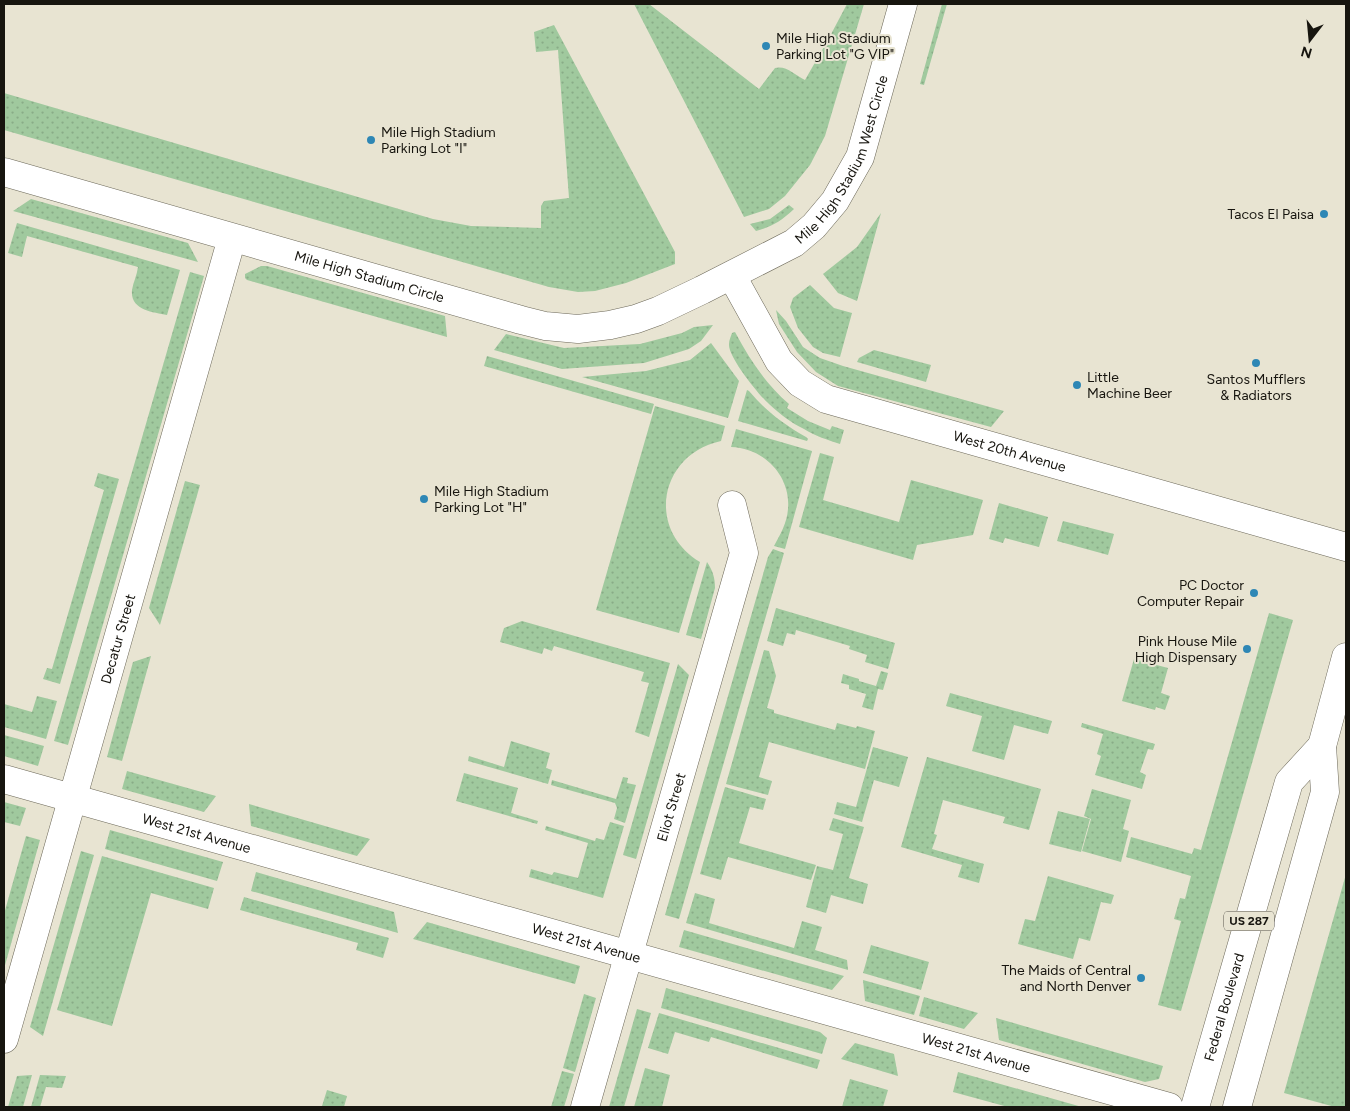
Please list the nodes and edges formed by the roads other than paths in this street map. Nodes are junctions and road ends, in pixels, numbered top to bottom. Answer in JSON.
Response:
{"nodes":[{"id":1,"x":903,"y":4,"type":"edge"},
{"id":2,"x":4,"y":172,"type":"edge"},
{"id":3,"x":232,"y":238,"type":"junction"},
{"id":4,"x":732,"y":276,"type":"junction"},
{"id":5,"x":732,"y":505,"type":"dead end"},
{"id":6,"x":1346,"y":547,"type":"edge"},
{"id":7,"x":1346,"y":657,"type":"edge"},
{"id":8,"x":1322,"y":746,"type":"junction"},
{"id":9,"x":4,"y":779,"type":"edge"},
{"id":10,"x":72,"y":799,"type":"junction"},
{"id":11,"x":628,"y":955,"type":"junction"},
{"id":12,"x":4,"y":1039,"type":"edge"},
{"id":13,"x":585,"y":1107,"type":"edge"},
{"id":14,"x":1169,"y":1107,"type":"edge"},
{"id":15,"x":1195,"y":1107,"type":"edge"},
{"id":16,"x":1236,"y":1107,"type":"edge"}],
"edges":[{"from":1,"to":4,"type":"street","name":"Mile High Stadium West Circle"},
{"from":2,"to":3,"type":"street","name":"Mile High Stadium Circle"},
{"from":3,"to":4,"type":"street","name":"Mile High Stadium Circle"},
{"from":3,"to":10,"type":"street","name":"Decatur Street"},
{"from":4,"to":6,"type":"street","name":"West 20th Avenue"},
{"from":5,"to":11,"type":"street","name":"Eliot Street"},
{"from":7,"to":8,"type":"street","name":"Federal Boulevard","number":"US 287"},
{"from":8,"to":15,"type":"street","name":"Federal Boulevard","number":"US 287"},
{"from":8,"to":16,"type":"street","name":"Federal Boulevard","number":"US 287"},
{"from":9,"to":10,"type":"street","name":"West 21st Avenue"},
{"from":10,"to":11,"type":"street","name":"West 21st Avenue"},
{"from":10,"to":12,"type":"street","name":"Decatur Street"},
{"from":11,"to":13,"type":"street","name":"Eliot Street"},
{"from":11,"to":14,"type":"street","name":"West 21st Avenue"}]}
